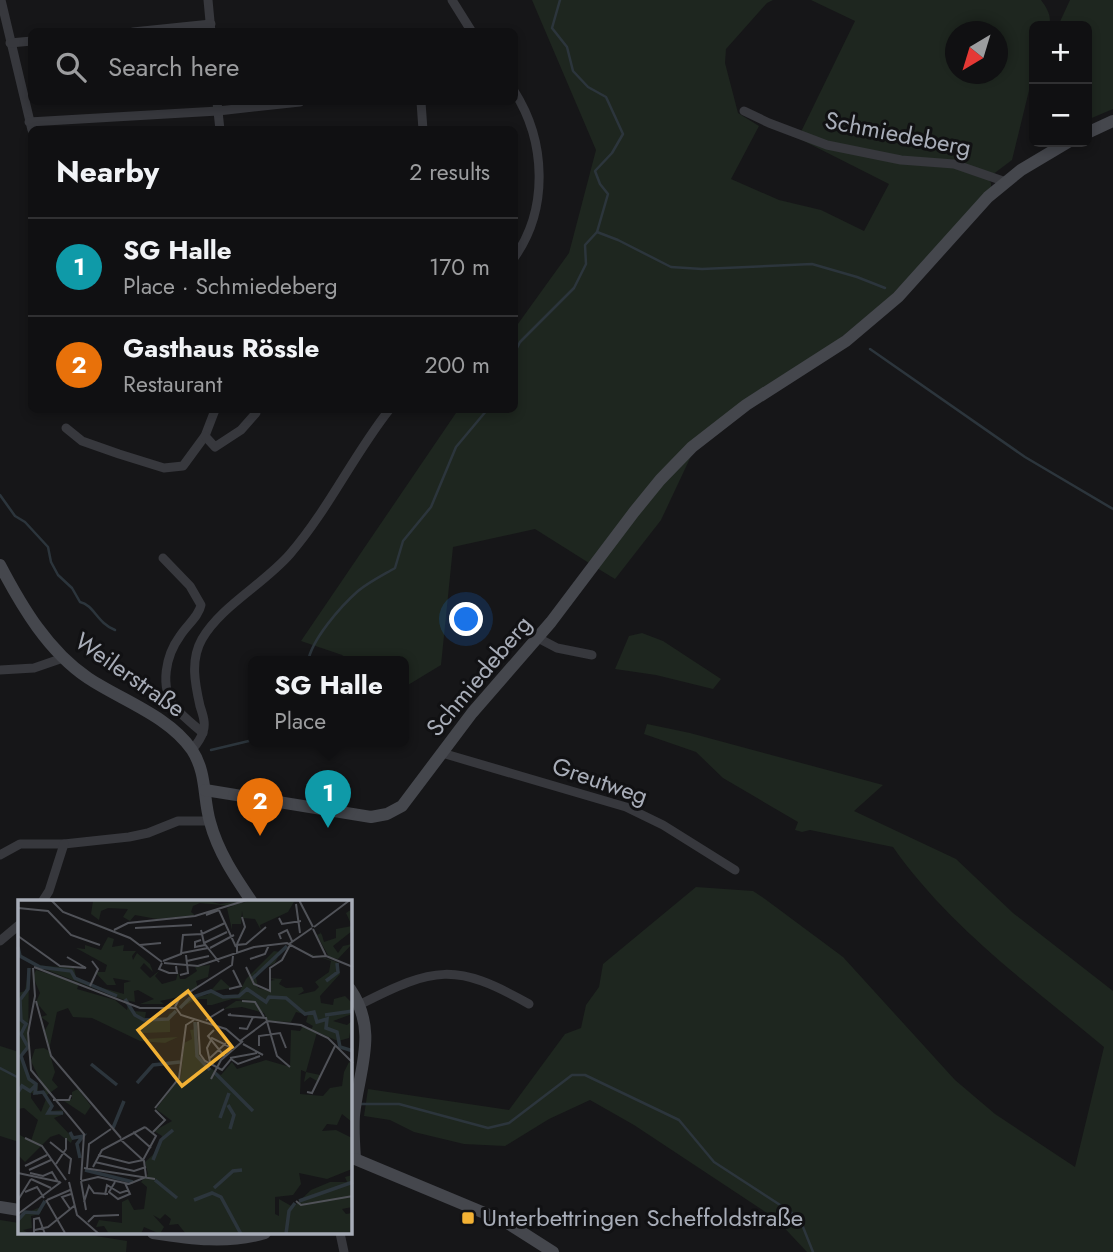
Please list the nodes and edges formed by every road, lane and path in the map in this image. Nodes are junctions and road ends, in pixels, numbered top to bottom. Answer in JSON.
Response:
{"nodes":[{"id":1,"x":1,"y":0,"type":"edge"},
{"id":2,"x":208,"y":0,"type":"edge"},
{"id":3,"x":452,"y":0,"type":"edge"},
{"id":4,"x":211,"y":28,"type":"edge"},
{"id":5,"x":470,"y":28,"type":"edge"},
{"id":6,"x":28,"y":41,"type":"edge"},
{"id":7,"x":10,"y":43,"type":"junction"},
{"id":8,"x":518,"y":99,"type":"edge"},
{"id":9,"x":238,"y":105,"type":"edge"},
{"id":10,"x":421,"y":105,"type":"edge"},
{"id":11,"x":218,"y":106,"type":"edge"},
{"id":12,"x":744,"y":111,"type":"dead end"},
{"id":13,"x":1113,"y":121,"type":"edge"},
{"id":14,"x":30,"y":126,"type":"edge"},
{"id":15,"x":220,"y":126,"type":"edge"},
{"id":16,"x":423,"y":126,"type":"edge"},
{"id":17,"x":1092,"y":131,"type":"edge"},
{"id":18,"x":1060,"y":147,"type":"edge"},
{"id":19,"x":1006,"y":182,"type":"junction"},
{"id":20,"x":518,"y":251,"type":"edge"},
{"id":21,"x":214,"y":413,"type":"edge"},
{"id":22,"x":255,"y":413,"type":"edge"},
{"id":23,"x":387,"y":413,"type":"edge"},
{"id":24,"x":66,"y":428,"type":"dead end"},
{"id":25,"x":205,"y":436,"type":"junction"},
{"id":26,"x":163,"y":558,"type":"dead end"},
{"id":27,"x":0,"y":565,"type":"edge"},
{"id":28,"x":538,"y":638,"type":"junction"},
{"id":29,"x":592,"y":655,"type":"dead end"},
{"id":30,"x":63,"y":658,"type":"junction"},
{"id":31,"x":0,"y":670,"type":"edge"},
{"id":32,"x":204,"y":733,"type":"junction"},
{"id":33,"x":192,"y":750,"type":"junction"},
{"id":34,"x":442,"y":753,"type":"junction"},
{"id":35,"x":205,"y":790,"type":"junction"},
{"id":36,"x":209,"y":821,"type":"junction"},
{"id":37,"x":64,"y":844,"type":"junction"},
{"id":38,"x":0,"y":855,"type":"edge"},
{"id":39,"x":735,"y":870,"type":"dead end"},
{"id":40,"x":43,"y":900,"type":"edge"},
{"id":41,"x":251,"y":900,"type":"edge"},
{"id":42,"x":18,"y":926,"type":"edge"},
{"id":43,"x":0,"y":942,"type":"edge"},
{"id":44,"x":352,"y":992,"type":"edge"},
{"id":45,"x":360,"y":1004,"type":"junction"},
{"id":46,"x":529,"y":1004,"type":"dead end"},
{"id":47,"x":353,"y":1162,"type":"edge"},
{"id":48,"x":0,"y":1207,"type":"edge"},
{"id":49,"x":18,"y":1210,"type":"edge"},
{"id":50,"x":161,"y":1234,"type":"edge"},
{"id":51,"x":262,"y":1234,"type":"edge"},
{"id":52,"x":340,"y":1234,"type":"edge"},
{"id":53,"x":344,"y":1252,"type":"edge"},
{"id":54,"x":553,"y":1252,"type":"edge"}],
"edges":[{"from":1,"to":7,"type":"street"},
{"from":2,"to":4,"type":"street"},
{"from":3,"to":5,"type":"street"},
{"from":6,"to":7,"type":"street"},
{"from":7,"to":14,"type":"street"},
{"from":8,"to":20,"type":"street"},
{"from":9,"to":11,"type":"street"},
{"from":10,"to":16,"type":"street"},
{"from":11,"to":14,"type":"street"},
{"from":11,"to":15,"type":"street"},
{"from":12,"to":19,"type":"street","name":"Schmiedeberg"},
{"from":13,"to":17,"type":"street"},
{"from":18,"to":19,"type":"street","name":"Schmiedeberg"},
{"from":19,"to":28,"type":"street","name":"Schmiedeberg"},
{"from":21,"to":25,"type":"street"},
{"from":22,"to":25,"type":"street"},
{"from":23,"to":32,"type":"street"},
{"from":24,"to":25,"type":"street"},
{"from":26,"to":32,"type":"street"},
{"from":27,"to":30,"type":"street","name":"Weilerstraße"},
{"from":28,"to":29,"type":"street"},
{"from":28,"to":34,"type":"street","name":"Schmiedeberg"},
{"from":30,"to":31,"type":"street"},
{"from":30,"to":33,"type":"street","name":"Weilerstraße"},
{"from":32,"to":33,"type":"street"},
{"from":33,"to":35,"type":"street","name":"Weilerstraße"},
{"from":34,"to":35,"type":"street","name":"Schmiedeberg"},
{"from":34,"to":39,"type":"street","name":"Greutweg"},
{"from":35,"to":36,"type":"street","name":"Weilerstraße"},
{"from":36,"to":37,"type":"street"},
{"from":36,"to":41,"type":"street","name":"Weilerstraße"},
{"from":37,"to":38,"type":"street"},
{"from":37,"to":40,"type":"street"},
{"from":42,"to":43,"type":"street"},
{"from":44,"to":45,"type":"street"},
{"from":45,"to":46,"type":"street"},
{"from":45,"to":47,"type":"street"},
{"from":47,"to":54,"type":"street"},
{"from":48,"to":49,"type":"street"},
{"from":50,"to":51,"type":"street"},
{"from":52,"to":53,"type":"street"}]}
